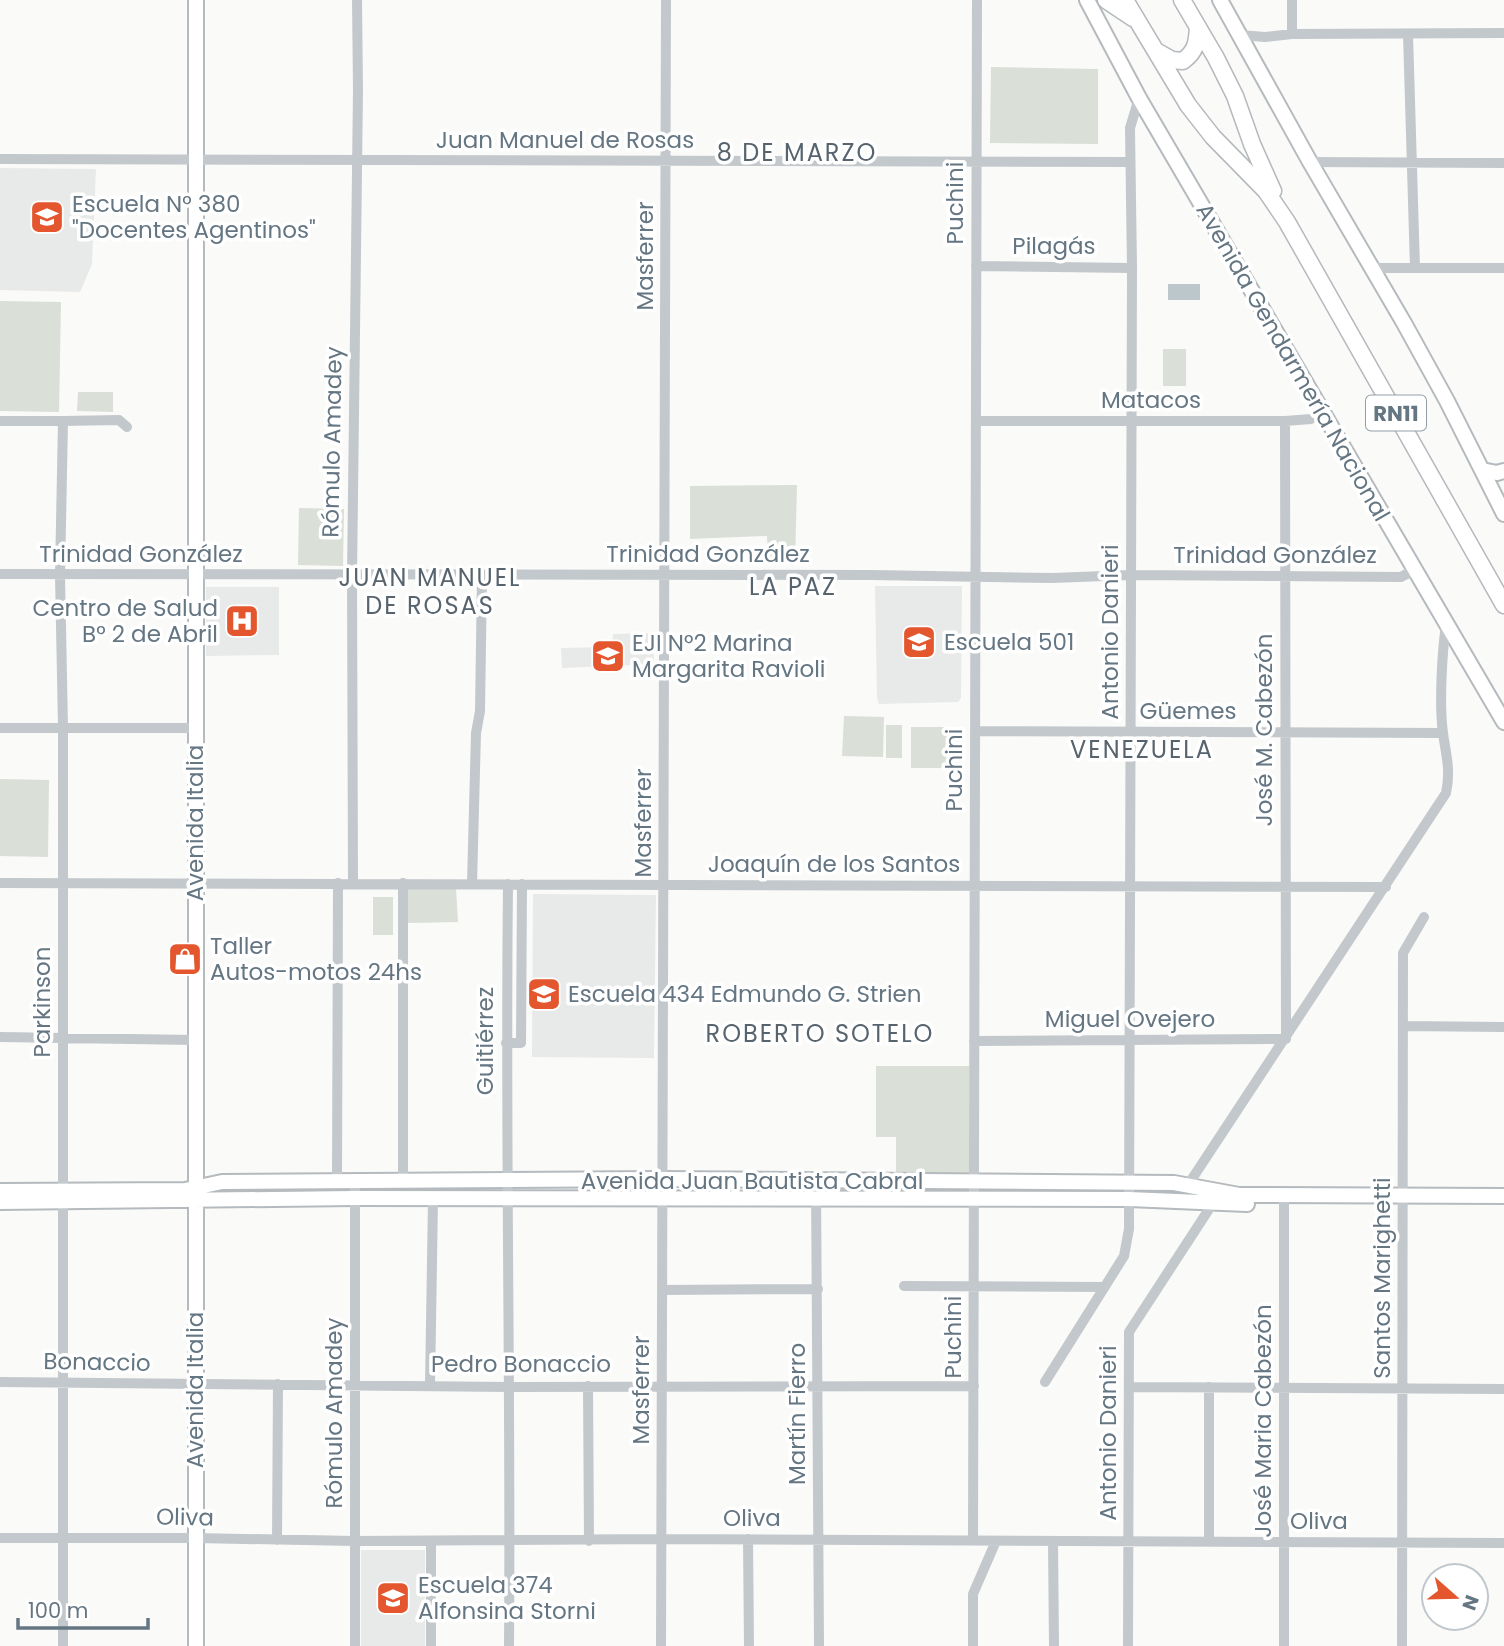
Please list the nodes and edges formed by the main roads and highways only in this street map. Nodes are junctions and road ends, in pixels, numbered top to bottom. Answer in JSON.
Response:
{"nodes":[{"id":1,"x":196,"y":0,"type":"edge"},
{"id":2,"x":1087,"y":0,"type":"edge"},
{"id":3,"x":1106,"y":0,"type":"edge"},
{"id":4,"x":1125,"y":0,"type":"edge"},
{"id":5,"x":1220,"y":0,"type":"edge"},
{"id":6,"x":1185,"y":2,"type":"edge"},
{"id":7,"x":1136,"y":20,"type":"junction"},
{"id":8,"x":1198,"y":27,"type":"junction"},
{"id":9,"x":1153,"y":50,"type":"junction"},
{"id":10,"x":1287,"y":222,"type":"junction"},
{"id":11,"x":1482,"y":470,"type":"junction"},
{"id":12,"x":1502,"y":474,"type":"edge"},
{"id":13,"x":1504,"y":514,"type":"edge"},
{"id":14,"x":1504,"y":605,"type":"edge"},
{"id":15,"x":1504,"y":722,"type":"edge"},
{"id":16,"x":0,"y":1191,"type":"edge"},
{"id":17,"x":196,"y":1194,"type":"junction"},
{"id":18,"x":63,"y":1196,"type":"junction"},
{"id":19,"x":1504,"y":1196,"type":"edge"},
{"id":20,"x":1284,"y":1200,"type":"junction"},
{"id":21,"x":1403,"y":1200,"type":"junction"},
{"id":22,"x":0,"y":1202,"type":"edge"},
{"id":23,"x":1504,"y":1205,"type":"edge"},
{"id":24,"x":195,"y":1646,"type":"edge"}],
"edges":[{"from":1,"to":17,"type":"main road","name":"Avenida Italia"},
{"from":2,"to":15,"type":"main road","name":"Avenida Gendarmería Nacional"},
{"from":3,"to":7,"type":"highway"},
{"from":4,"to":7,"type":"highway","number":"RN11"},
{"from":5,"to":11,"type":"main road"},
{"from":6,"to":8,"type":"highway","number":"RN11"},
{"from":7,"to":9,"type":"highway","number":"RN11"},
{"from":8,"to":9,"type":"highway"},
{"from":8,"to":10,"type":"highway","number":"RN11"},
{"from":9,"to":10,"type":"highway","number":"RN11"},
{"from":10,"to":14,"type":"highway","number":"RN11"},
{"from":11,"to":12,"type":"main road"},
{"from":11,"to":13,"type":"main road"},
{"from":16,"to":18,"type":"main road","name":"Avenida Juan Bautista Cabral"},
{"from":17,"to":18,"type":"main road","name":"Avenida Juan Bautista Cabral"},
{"from":17,"to":20,"type":"main road","name":"Avenida Juan Bautista Cabral"},
{"from":17,"to":20,"type":"main road","name":"Avenida Juan Bautista Cabral"},
{"from":17,"to":24,"type":"main road","name":"Avenida Italia"},
{"from":18,"to":22,"type":"main road","name":"Avenida Juan Bautista Cabral"},
{"from":19,"to":21,"type":"main road","name":"Avenida Juan Bautista Cabral"},
{"from":20,"to":21,"type":"main road","name":"Avenida Juan Bautista Cabral"},
{"from":21,"to":23,"type":"main road","name":"Avenida Juan Bautista Cabral"}]}
